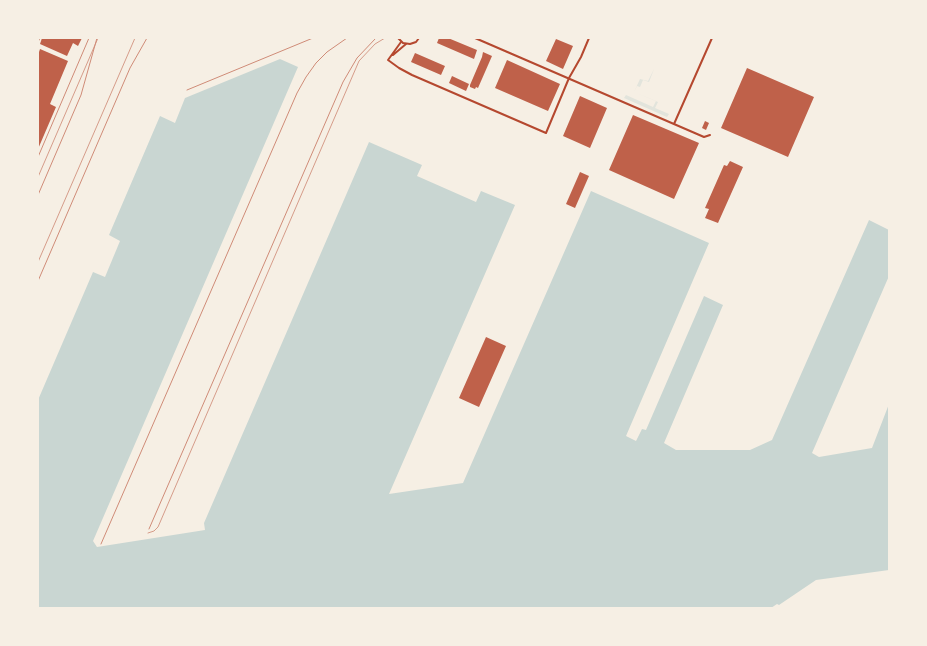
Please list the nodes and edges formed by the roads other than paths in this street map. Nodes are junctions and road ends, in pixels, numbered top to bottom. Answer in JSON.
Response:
{"nodes":[{"id":1,"x":98,"y":38,"type":"edge"},
{"id":2,"x":135,"y":38,"type":"edge"},
{"id":3,"x":385,"y":38,"type":"edge"},
{"id":4,"x":398,"y":38,"type":"edge"},
{"id":5,"x":419,"y":38,"type":"edge"},
{"id":6,"x":475,"y":38,"type":"edge"},
{"id":7,"x":590,"y":38,"type":"edge"},
{"id":8,"x":712,"y":38,"type":"edge"},
{"id":9,"x":401,"y":42,"type":"junction"},
{"id":10,"x":406,"y":44,"type":"junction"},
{"id":11,"x":391,"y":57,"type":"junction"},
{"id":12,"x":568,"y":78,"type":"junction"},
{"id":13,"x":674,"y":124,"type":"junction"},
{"id":14,"x":710,"y":136,"type":"dead end"},
{"id":15,"x":38,"y":177,"type":"edge"},
{"id":16,"x":38,"y":262,"type":"edge"},
{"id":17,"x":148,"y":533,"type":"dead end"}],
"edges":[{"from":1,"to":15,"type":"lane"},
{"from":2,"to":16,"type":"lane"},
{"from":3,"to":17,"type":"lane"},
{"from":4,"to":9,"type":"street"},
{"from":5,"to":10,"type":"street"},
{"from":6,"to":12,"type":"street"},
{"from":7,"to":12,"type":"street"},
{"from":8,"to":13,"type":"street"},
{"from":9,"to":10,"type":"street"},
{"from":9,"to":11,"type":"street"},
{"from":10,"to":11,"type":"street"},
{"from":11,"to":12,"type":"street"},
{"from":12,"to":13,"type":"street"},
{"from":13,"to":14,"type":"street"}]}
